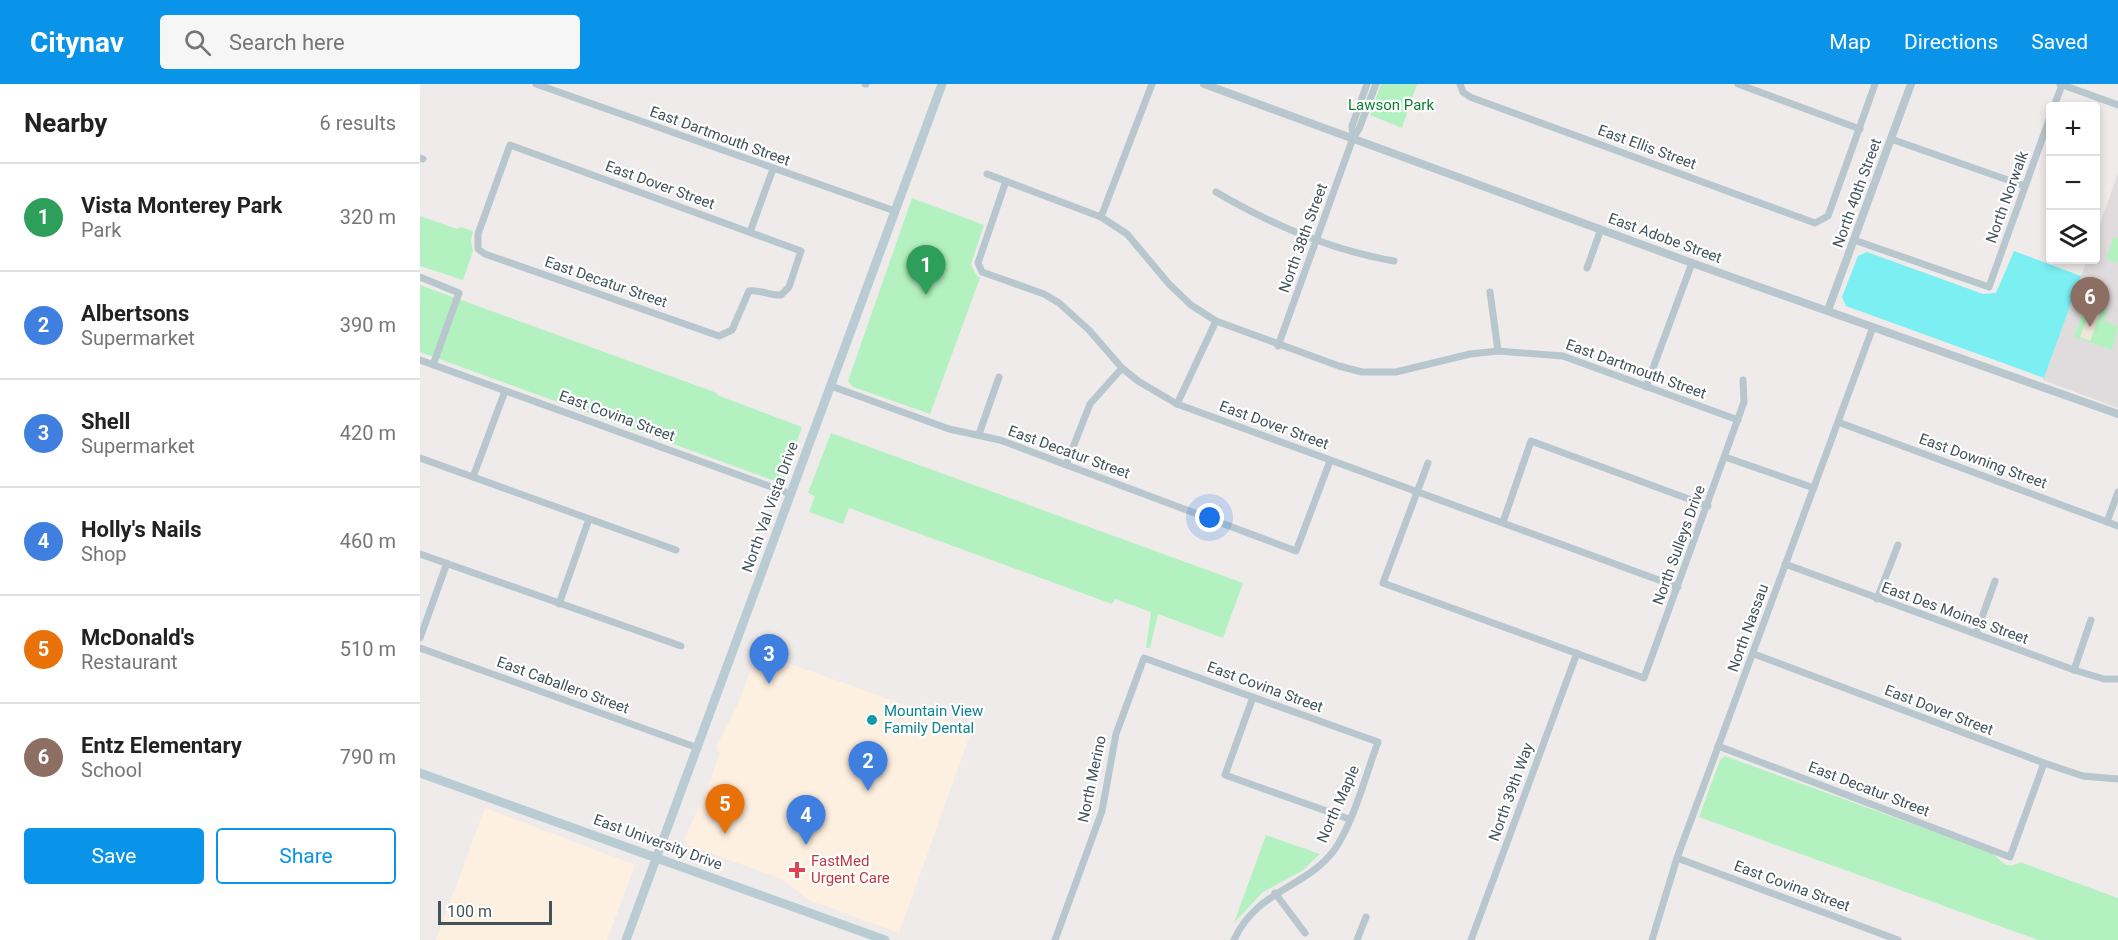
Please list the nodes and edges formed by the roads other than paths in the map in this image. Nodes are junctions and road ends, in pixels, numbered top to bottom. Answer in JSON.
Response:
{"nodes":[{"id":1,"x":536,"y":84,"type":"edge"},
{"id":2,"x":942,"y":84,"type":"edge"},
{"id":3,"x":1152,"y":84,"type":"edge"},
{"id":4,"x":1204,"y":84,"type":"edge"},
{"id":5,"x":1367,"y":84,"type":"edge"},
{"id":6,"x":1376,"y":84,"type":"edge"},
{"id":7,"x":1460,"y":84,"type":"edge"},
{"id":8,"x":1738,"y":84,"type":"edge"},
{"id":9,"x":1875,"y":84,"type":"edge"},
{"id":10,"x":1911,"y":84,"type":"edge"},
{"id":11,"x":2061,"y":84,"type":"edge"},
{"id":12,"x":1363,"y":94,"type":"junction"},
{"id":13,"x":1371,"y":97,"type":"junction"},
{"id":14,"x":2056,"y":102,"type":"edge"},
{"id":15,"x":2118,"y":105,"type":"edge"},
{"id":16,"x":2046,"y":128,"type":"edge"},
{"id":17,"x":1860,"y":129,"type":"junction"},
{"id":18,"x":1353,"y":138,"type":"junction"},
{"id":19,"x":1891,"y":139,"type":"junction"},
{"id":20,"x":773,"y":169,"type":"junction"},
{"id":21,"x":987,"y":174,"type":"dead end"},
{"id":22,"x":1006,"y":181,"type":"junction"},
{"id":23,"x":2025,"y":186,"type":"junction"},
{"id":24,"x":1216,"y":192,"type":"dead end"},
{"id":25,"x":895,"y":211,"type":"junction"},
{"id":26,"x":1101,"y":216,"type":"junction"},
{"id":27,"x":1601,"y":229,"type":"junction"},
{"id":28,"x":750,"y":232,"type":"junction"},
{"id":29,"x":1854,"y":240,"type":"junction"},
{"id":30,"x":1316,"y":241,"type":"junction"},
{"id":31,"x":478,"y":249,"type":"joint"},
{"id":32,"x":1394,"y":261,"type":"dead end"},
{"id":33,"x":1692,"y":263,"type":"junction"},
{"id":34,"x":1587,"y":268,"type":"dead end"},
{"id":35,"x":420,"y":277,"type":"edge"},
{"id":36,"x":1491,"y":292,"type":"dead end"},
{"id":37,"x":1828,"y":310,"type":"junction"},
{"id":38,"x":1216,"y":321,"type":"junction"},
{"id":39,"x":1873,"y":327,"type":"junction"},
{"id":40,"x":727,"y":335,"type":"joint"},
{"id":41,"x":1278,"y":346,"type":"junction"},
{"id":42,"x":1498,"y":351,"type":"junction"},
{"id":43,"x":420,"y":360,"type":"edge"},
{"id":44,"x":433,"y":364,"type":"junction"},
{"id":45,"x":1122,"y":368,"type":"junction"},
{"id":46,"x":999,"y":377,"type":"dead end"},
{"id":47,"x":1743,"y":380,"type":"dead end"},
{"id":48,"x":831,"y":386,"type":"junction"},
{"id":49,"x":1646,"y":387,"type":"junction"},
{"id":50,"x":505,"y":391,"type":"junction"},
{"id":51,"x":1177,"y":404,"type":"junction"},
{"id":52,"x":2118,"y":414,"type":"edge"},
{"id":53,"x":1738,"y":420,"type":"junction"},
{"id":54,"x":1838,"y":422,"type":"junction"},
{"id":55,"x":979,"y":434,"type":"junction"},
{"id":56,"x":1725,"y":457,"type":"junction"},
{"id":57,"x":420,"y":458,"type":"edge"},
{"id":58,"x":1330,"y":461,"type":"junction"},
{"id":59,"x":1428,"y":463,"type":"dead end"},
{"id":60,"x":1066,"y":465,"type":"junction"},
{"id":61,"x":473,"y":477,"type":"junction"},
{"id":62,"x":1814,"y":488,"type":"junction"},
{"id":63,"x":1417,"y":491,"type":"junction"},
{"id":64,"x":2118,"y":492,"type":"edge"},
{"id":65,"x":791,"y":494,"type":"junction"},
{"id":66,"x":1708,"y":506,"type":"junction"},
{"id":67,"x":590,"y":519,"type":"junction"},
{"id":68,"x":1503,"y":522,"type":"junction"},
{"id":69,"x":2108,"y":522,"type":"junction"},
{"id":70,"x":2118,"y":526,"type":"edge"},
{"id":71,"x":1898,"y":545,"type":"dead end"},
{"id":72,"x":676,"y":550,"type":"dead end"},
{"id":73,"x":420,"y":554,"type":"edge"},
{"id":74,"x":447,"y":563,"type":"junction"},
{"id":75,"x":1785,"y":564,"type":"junction"},
{"id":76,"x":1995,"y":581,"type":"dead end"},
{"id":77,"x":1678,"y":587,"type":"junction"},
{"id":78,"x":1877,"y":599,"type":"junction"},
{"id":79,"x":559,"y":604,"type":"junction"},
{"id":80,"x":2091,"y":620,"type":"dead end"},
{"id":81,"x":1976,"y":634,"type":"junction"},
{"id":82,"x":420,"y":638,"type":"edge"},
{"id":83,"x":681,"y":646,"type":"dead end"},
{"id":84,"x":420,"y":648,"type":"edge"},
{"id":85,"x":1577,"y":653,"type":"junction"},
{"id":86,"x":1754,"y":654,"type":"junction"},
{"id":87,"x":1144,"y":658,"type":"joint"},
{"id":88,"x":2074,"y":670,"type":"junction"},
{"id":89,"x":2118,"y":679,"type":"edge"},
{"id":90,"x":1253,"y":697,"type":"junction"},
{"id":91,"x":1378,"y":742,"type":"joint"},
{"id":92,"x":1718,"y":746,"type":"junction"},
{"id":93,"x":698,"y":748,"type":"junction"},
{"id":94,"x":2044,"y":763,"type":"junction"},
{"id":95,"x":420,"y":773,"type":"edge"},
{"id":96,"x":2118,"y":779,"type":"edge"},
{"id":97,"x":1349,"y":819,"type":"junction"},
{"id":98,"x":657,"y":858,"type":"junction"},
{"id":99,"x":1677,"y":858,"type":"junction"},
{"id":100,"x":1275,"y":893,"type":"junction"},
{"id":101,"x":1366,"y":917,"type":"dead end"},
{"id":102,"x":1305,"y":933,"type":"dead end"},
{"id":103,"x":626,"y":940,"type":"edge"},
{"id":104,"x":885,"y":940,"type":"edge"},
{"id":105,"x":1054,"y":940,"type":"edge"},
{"id":106,"x":1234,"y":940,"type":"edge"},
{"id":107,"x":1357,"y":940,"type":"edge"},
{"id":108,"x":1471,"y":940,"type":"edge"},
{"id":109,"x":1652,"y":940,"type":"edge"},
{"id":110,"x":1898,"y":940,"type":"edge"}],
"edges":[{"from":1,"to":20,"type":"street","name":"East Dartmouth Street"},
{"from":2,"to":25,"type":"main road","name":"North Val Vista Drive"},
{"from":3,"to":26,"type":"street"},
{"from":4,"to":18,"type":"street","name":"East Adobe Street"},
{"from":5,"to":12,"type":"street","name":"North 38th Street"},
{"from":6,"to":13,"type":"street","name":"North 38th Street"},
{"from":7,"to":17,"type":"street","name":"East Ellis Street"},
{"from":8,"to":17,"type":"street"},
{"from":9,"to":17,"type":"street"},
{"from":10,"to":19,"type":"street","name":"North 40th Street"},
{"from":11,"to":14,"type":"street"},
{"from":11,"to":15,"type":"street"},
{"from":12,"to":13,"type":"street"},
{"from":12,"to":18,"type":"street","name":"North 38th Street"},
{"from":13,"to":18,"type":"street","name":"North 38th Street"},
{"from":16,"to":23,"type":"street","name":"North Norwalk"},
{"from":18,"to":27,"type":"street","name":"East Adobe Street"},
{"from":18,"to":30,"type":"street","name":"North 38th Street"},
{"from":19,"to":23,"type":"street"},
{"from":19,"to":29,"type":"street","name":"North 40th Street"},
{"from":20,"to":25,"type":"street","name":"East Dartmouth Street"},
{"from":20,"to":28,"type":"street"},
{"from":21,"to":22,"type":"street","name":"East Dartmouth Street"},
{"from":22,"to":26,"type":"street","name":"East Dartmouth Street"},
{"from":22,"to":45,"type":"street","name":"East Dover Street"},
{"from":23,"to":29,"type":"street","name":"North Norwalk"},
{"from":24,"to":30,"type":"street"},
{"from":25,"to":48,"type":"main road","name":"North Val Vista Drive"},
{"from":26,"to":38,"type":"street","name":"East Dartmouth Street"},
{"from":27,"to":33,"type":"street","name":"East Adobe Street"},
{"from":27,"to":34,"type":"street"},
{"from":28,"to":31,"type":"street","name":"East Dover Street"},
{"from":28,"to":40,"type":"street","name":"East Dover Street"},
{"from":29,"to":37,"type":"street","name":"North 40th Street"},
{"from":30,"to":32,"type":"street"},
{"from":30,"to":41,"type":"street","name":"North 38th Street"},
{"from":31,"to":40,"type":"street","name":"East Decatur Street"},
{"from":33,"to":37,"type":"street","name":"East Adobe Street"},
{"from":33,"to":49,"type":"street"},
{"from":35,"to":44,"type":"street"},
{"from":36,"to":42,"type":"street"},
{"from":37,"to":39,"type":"street","name":"East Adobe Street"},
{"from":38,"to":41,"type":"street","name":"East Dartmouth Street"},
{"from":38,"to":51,"type":"street"},
{"from":39,"to":52,"type":"street","name":"East Adobe Street"},
{"from":39,"to":54,"type":"street","name":"North Nassau"},
{"from":41,"to":42,"type":"street","name":"East Dartmouth Street"},
{"from":42,"to":49,"type":"street","name":"East Dartmouth Street"},
{"from":43,"to":44,"type":"street","name":"East Covina Street"},
{"from":44,"to":50,"type":"street","name":"East Covina Street"},
{"from":45,"to":51,"type":"street","name":"East Dover Street"},
{"from":45,"to":60,"type":"street"},
{"from":46,"to":55,"type":"street"},
{"from":47,"to":53,"type":"street","name":"North Sulleys Drive"},
{"from":48,"to":55,"type":"street","name":"East Decatur Street"},
{"from":48,"to":65,"type":"main road","name":"North Val Vista Drive"},
{"from":49,"to":53,"type":"street","name":"East Dartmouth Street"},
{"from":50,"to":61,"type":"street"},
{"from":50,"to":65,"type":"street","name":"East Covina Street"},
{"from":51,"to":58,"type":"street","name":"East Dover Street"},
{"from":53,"to":56,"type":"street","name":"North Sulleys Drive"},
{"from":54,"to":62,"type":"street","name":"North Nassau"},
{"from":54,"to":69,"type":"street","name":"East Downing Street"},
{"from":55,"to":60,"type":"street","name":"East Decatur Street"},
{"from":56,"to":62,"type":"street"},
{"from":56,"to":66,"type":"street","name":"North Sulleys Drive"},
{"from":57,"to":61,"type":"street"},
{"from":58,"to":60,"type":"street","name":"East Decatur Street"},
{"from":58,"to":63,"type":"street","name":"East Dover Street"},
{"from":59,"to":63,"type":"street"},
{"from":61,"to":67,"type":"street"},
{"from":62,"to":75,"type":"street","name":"North Nassau"},
{"from":63,"to":68,"type":"street","name":"East Dover Street"},
{"from":63,"to":85,"type":"street"},
{"from":64,"to":69,"type":"street"},
{"from":65,"to":93,"type":"main road","name":"North Val Vista Drive"},
{"from":66,"to":68,"type":"street"},
{"from":66,"to":77,"type":"street","name":"North Sulleys Drive"},
{"from":67,"to":72,"type":"street"},
{"from":67,"to":79,"type":"street"},
{"from":68,"to":77,"type":"street","name":"East Dover Street"},
{"from":69,"to":70,"type":"street","name":"East Downing Street"},
{"from":71,"to":78,"type":"street"},
{"from":73,"to":74,"type":"street"},
{"from":74,"to":79,"type":"street"},
{"from":74,"to":82,"type":"street"},
{"from":75,"to":78,"type":"street","name":"East Des Moines Street"},
{"from":75,"to":86,"type":"street","name":"North Nassau"},
{"from":76,"to":81,"type":"street"},
{"from":77,"to":85,"type":"street","name":"North Sulleys Drive"},
{"from":78,"to":81,"type":"street","name":"East Des Moines Street"},
{"from":79,"to":83,"type":"street"},
{"from":80,"to":88,"type":"street"},
{"from":81,"to":88,"type":"street","name":"East Des Moines Street"},
{"from":84,"to":93,"type":"street","name":"East Caballero Street"},
{"from":85,"to":108,"type":"street","name":"North 39th Way"},
{"from":86,"to":92,"type":"street","name":"North Nassau"},
{"from":86,"to":94,"type":"street","name":"East Dover Street"},
{"from":87,"to":90,"type":"street","name":"East Covina Street"},
{"from":87,"to":105,"type":"street","name":"North Merino"},
{"from":88,"to":89,"type":"street","name":"East Des Moines Street"},
{"from":90,"to":91,"type":"street","name":"East Covina Street"},
{"from":90,"to":97,"type":"street"},
{"from":91,"to":97,"type":"street","name":"North Maple"},
{"from":92,"to":94,"type":"street","name":"East Decatur Street"},
{"from":92,"to":99,"type":"street","name":"North Nassau"},
{"from":93,"to":98,"type":"main road","name":"North Val Vista Drive"},
{"from":94,"to":96,"type":"street","name":"East Dover Street"},
{"from":95,"to":98,"type":"main road","name":"East University Drive"},
{"from":97,"to":100,"type":"street","name":"North Maple"},
{"from":98,"to":103,"type":"main road","name":"North Val Vista Drive"},
{"from":98,"to":104,"type":"main road","name":"East University Drive"},
{"from":99,"to":109,"type":"street","name":"North Nassau"},
{"from":99,"to":110,"type":"street","name":"East Covina Street"},
{"from":100,"to":102,"type":"street"},
{"from":100,"to":106,"type":"street","name":"North Maple"},
{"from":101,"to":107,"type":"street"}]}
